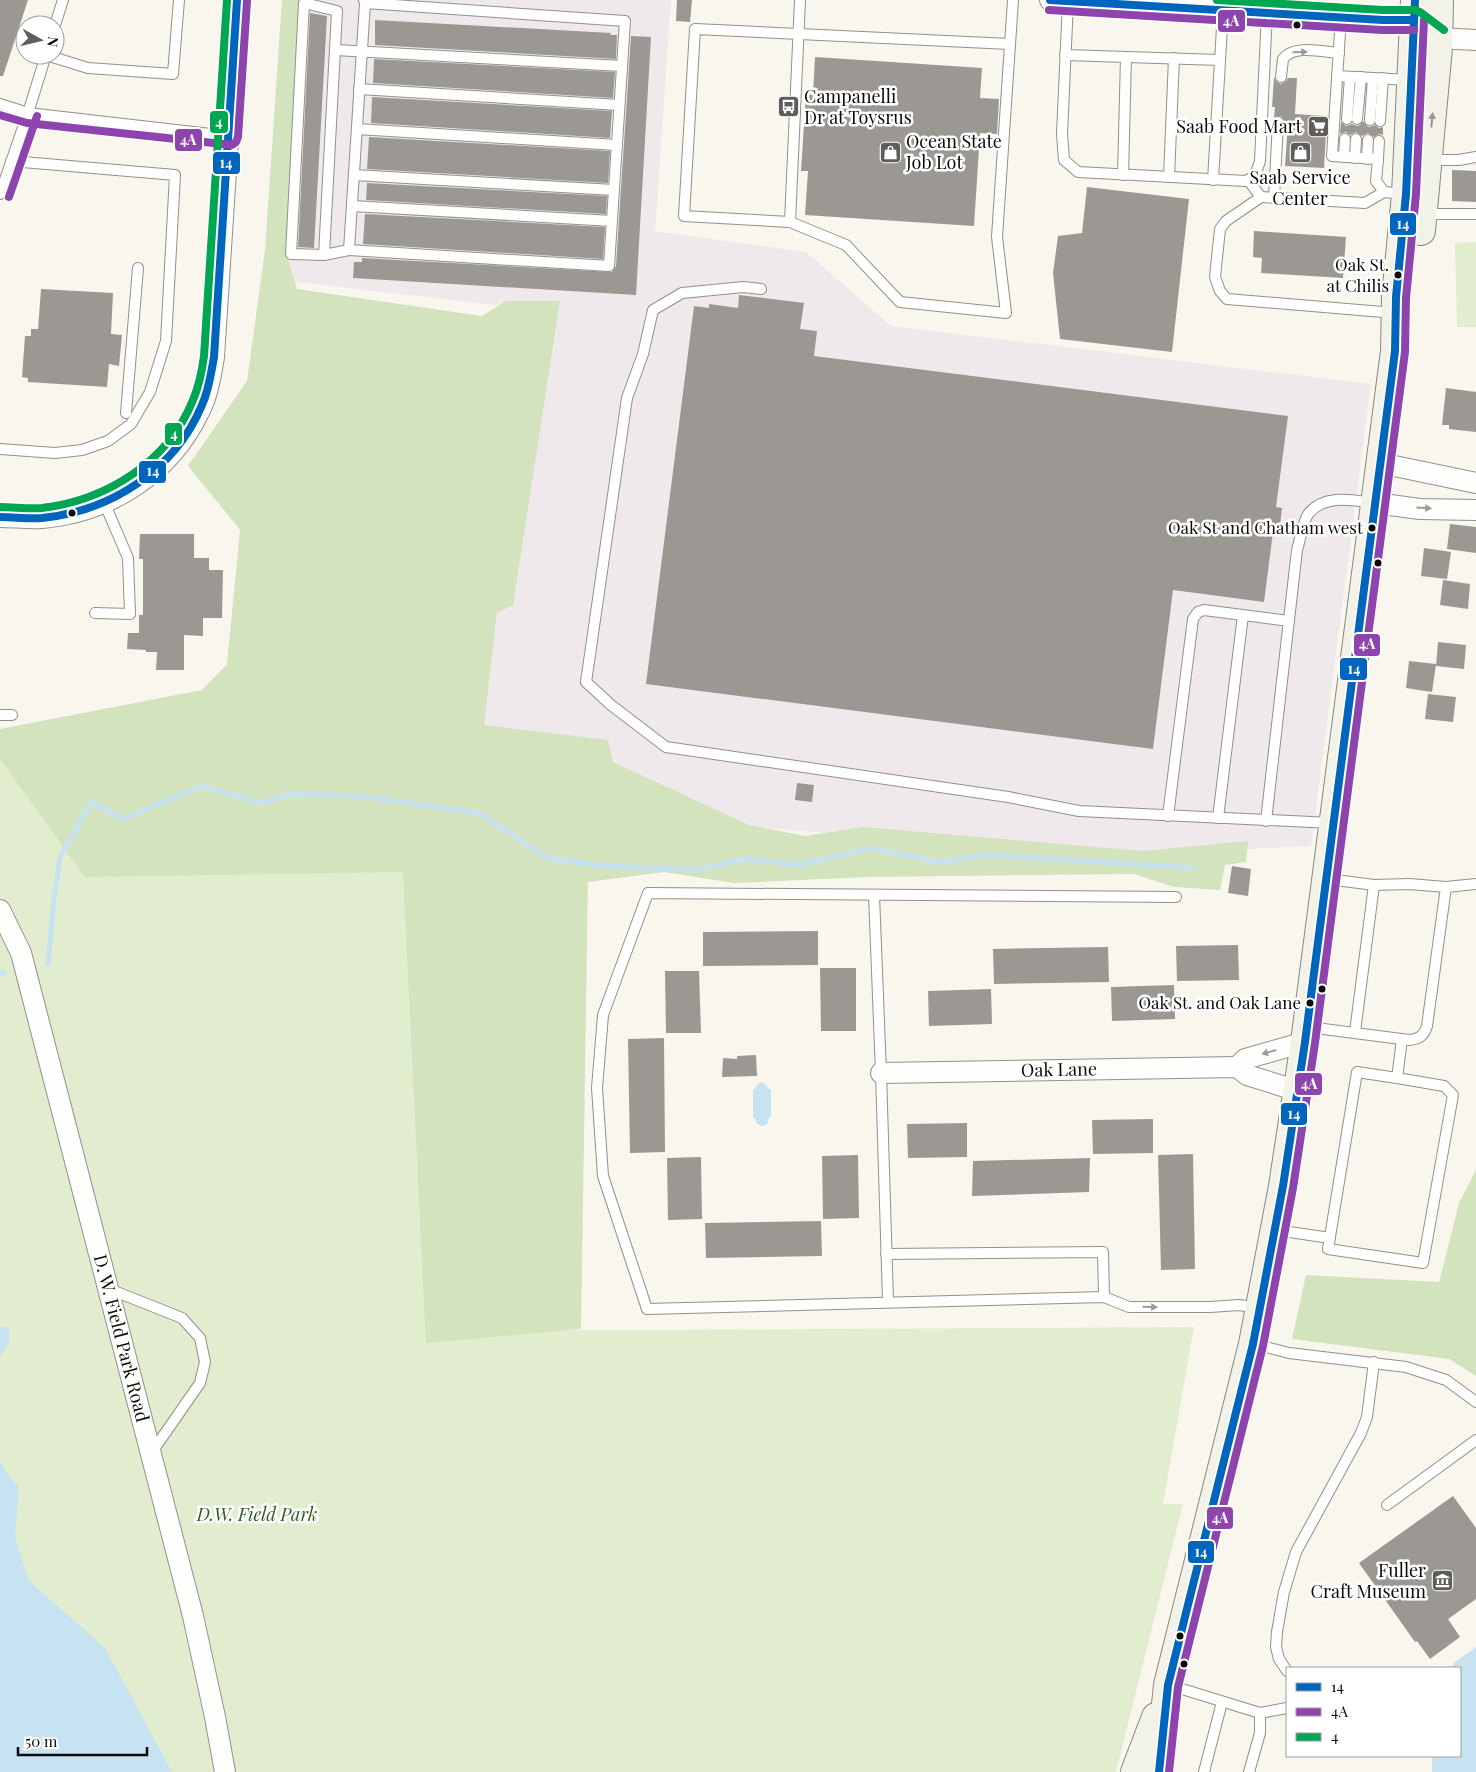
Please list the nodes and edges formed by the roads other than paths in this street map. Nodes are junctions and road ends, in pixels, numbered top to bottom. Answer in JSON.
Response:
{"nodes":[{"id":1,"x":62,"y":0,"type":"edge"},
{"id":2,"x":179,"y":0,"type":"edge"},
{"id":3,"x":237,"y":0,"type":"edge"},
{"id":4,"x":253,"y":0,"type":"edge"},
{"id":5,"x":800,"y":0,"type":"edge"},
{"id":6,"x":1013,"y":0,"type":"edge"},
{"id":7,"x":1059,"y":0,"type":"edge"},
{"id":8,"x":1438,"y":0,"type":"edge"},
{"id":9,"x":365,"y":1,"type":"edge"},
{"id":10,"x":1197,"y":4,"type":"edge"},
{"id":11,"x":1420,"y":7,"type":"edge"},
{"id":12,"x":1279,"y":9,"type":"edge"},
{"id":13,"x":1223,"y":10,"type":"junction"},
{"id":14,"x":58,"y":15,"type":"edge"},
{"id":15,"x":1341,"y":17,"type":"junction"},
{"id":16,"x":235,"y":25,"type":"junction"},
{"id":17,"x":798,"y":33,"type":"junction"},
{"id":18,"x":1438,"y":38,"type":"junction"},
{"id":19,"x":1476,"y":40,"type":"edge"},
{"id":20,"x":1010,"y":44,"type":"junction"},
{"id":21,"x":335,"y":50,"type":"junction"},
{"id":22,"x":362,"y":52,"type":"junction"},
{"id":23,"x":1339,"y":53,"type":"junction"},
{"id":24,"x":1066,"y":55,"type":"junction"},
{"id":25,"x":1126,"y":57,"type":"junction"},
{"id":26,"x":1174,"y":58,"type":"junction"},
{"id":27,"x":1220,"y":60,"type":"junction"},
{"id":28,"x":622,"y":66,"type":"junction"},
{"id":29,"x":1338,"y":76,"type":"junction"},
{"id":30,"x":1281,"y":77,"type":"dead end"},
{"id":31,"x":1356,"y":77,"type":"junction"},
{"id":32,"x":1378,"y":78,"type":"junction"},
{"id":33,"x":1424,"y":80,"type":"junction"},
{"id":34,"x":359,"y":89,"type":"junction"},
{"id":35,"x":0,"y":104,"type":"edge"},
{"id":36,"x":619,"y":105,"type":"junction"},
{"id":37,"x":28,"y":113,"type":"junction"},
{"id":38,"x":1352,"y":119,"type":"dead end"},
{"id":39,"x":1375,"y":120,"type":"dead end"},
{"id":40,"x":1278,"y":122,"type":"dead end"},
{"id":41,"x":357,"y":129,"type":"junction"},
{"id":42,"x":228,"y":136,"type":"junction"},
{"id":43,"x":1351,"y":139,"type":"dead end"},
{"id":44,"x":1374,"y":141,"type":"dead end"},
{"id":45,"x":617,"y":145,"type":"junction"},
{"id":46,"x":1349,"y":158,"type":"junction"},
{"id":47,"x":1476,"y":158,"type":"edge"},
{"id":48,"x":1372,"y":159,"type":"junction"},
{"id":49,"x":1429,"y":160,"type":"junction"},
{"id":50,"x":11,"y":161,"type":"junction"},
{"id":51,"x":354,"y":175,"type":"junction"},
{"id":52,"x":1123,"y":175,"type":"junction"},
{"id":53,"x":1169,"y":177,"type":"junction"},
{"id":54,"x":1213,"y":180,"type":"junction"},
{"id":55,"x":1248,"y":180,"type":"junction"},
{"id":56,"x":614,"y":190,"type":"junction"},
{"id":57,"x":0,"y":194,"type":"edge"},
{"id":58,"x":1261,"y":197,"type":"junction"},
{"id":59,"x":1274,"y":198,"type":"junction"},
{"id":60,"x":1410,"y":199,"type":"junction"},
{"id":61,"x":352,"y":206,"type":"junction"},
{"id":62,"x":1476,"y":214,"type":"edge"},
{"id":63,"x":612,"y":221,"type":"junction"},
{"id":64,"x":790,"y":222,"type":"junction"},
{"id":65,"x":349,"y":250,"type":"junction"},
{"id":66,"x":324,"y":256,"type":"junction"},
{"id":67,"x":138,"y":268,"type":"dead end"},
{"id":68,"x":761,"y":289,"type":"dead end"},
{"id":69,"x":1401,"y":314,"type":"junction"},
{"id":70,"x":126,"y":412,"type":"dead end"},
{"id":71,"x":0,"y":449,"type":"edge"},
{"id":72,"x":1380,"y":463,"type":"junction"},
{"id":73,"x":1476,"y":483,"type":"edge"},
{"id":74,"x":104,"y":502,"type":"junction"},
{"id":75,"x":1375,"y":503,"type":"junction"},
{"id":76,"x":1476,"y":510,"type":"edge"},
{"id":77,"x":0,"y":517,"type":"edge"},
{"id":78,"x":95,"y":613,"type":"dead end"},
{"id":79,"x":1243,"y":615,"type":"junction"},
{"id":80,"x":1289,"y":621,"type":"junction"},
{"id":81,"x":0,"y":715,"type":"edge"},
{"id":82,"x":12,"y":715,"type":"dead end"},
{"id":83,"x":1168,"y":816,"type":"junction"},
{"id":84,"x":1218,"y":818,"type":"junction"},
{"id":85,"x":1266,"y":821,"type":"junction"},
{"id":86,"x":1333,"y":823,"type":"junction"},
{"id":87,"x":1326,"y":879,"type":"junction"},
{"id":88,"x":1476,"y":884,"type":"edge"},
{"id":89,"x":1374,"y":885,"type":"junction"},
{"id":90,"x":1446,"y":887,"type":"junction"},
{"id":91,"x":874,"y":895,"type":"junction"},
{"id":92,"x":1176,"y":896,"type":"dead end"},
{"id":93,"x":0,"y":910,"type":"edge"},
{"id":94,"x":1355,"y":1032,"type":"junction"},
{"id":95,"x":1306,"y":1034,"type":"junction"},
{"id":96,"x":1402,"y":1039,"type":"junction"},
{"id":97,"x":1237,"y":1067,"type":"junction"},
{"id":98,"x":881,"y":1073,"type":"junction"},
{"id":99,"x":1397,"y":1078,"type":"junction"},
{"id":100,"x":1298,"y":1091,"type":"junction"},
{"id":101,"x":1276,"y":1230,"type":"junction"},
{"id":102,"x":1330,"y":1238,"type":"junction"},
{"id":103,"x":886,"y":1254,"type":"junction"},
{"id":104,"x":108,"y":1289,"type":"junction"},
{"id":105,"x":1104,"y":1297,"type":"junction"},
{"id":106,"x":888,"y":1302,"type":"junction"},
{"id":107,"x":1261,"y":1309,"type":"junction"},
{"id":108,"x":1253,"y":1344,"type":"junction"},
{"id":109,"x":1374,"y":1362,"type":"junction"},
{"id":110,"x":1476,"y":1402,"type":"edge"},
{"id":111,"x":1476,"y":1440,"type":"edge"},
{"id":112,"x":151,"y":1454,"type":"junction"},
{"id":113,"x":1387,"y":1505,"type":"dead end"},
{"id":114,"x":1286,"y":1670,"type":"edge"},
{"id":115,"x":1168,"y":1685,"type":"junction"},
{"id":116,"x":1222,"y":1702,"type":"junction"},
{"id":117,"x":1286,"y":1708,"type":"edge"},
{"id":118,"x":1260,"y":1714,"type":"junction"},
{"id":119,"x":225,"y":1772,"type":"edge"},
{"id":120,"x":1135,"y":1772,"type":"edge"},
{"id":121,"x":1159,"y":1772,"type":"edge"},
{"id":122,"x":1204,"y":1772,"type":"edge"},
{"id":123,"x":1249,"y":1772,"type":"edge"}],
"edges":[{"from":1,"to":14,"type":"lane"},
{"from":2,"to":37,"type":"lane"},
{"from":3,"to":16,"type":"street"},
{"from":4,"to":16,"type":"street"},
{"from":5,"to":17,"type":"lane"},
{"from":6,"to":20,"type":"lane"},
{"from":7,"to":10,"type":"street"},
{"from":7,"to":24,"type":"lane"},
{"from":8,"to":18,"type":"main road"},
{"from":9,"to":22,"type":"lane"},
{"from":9,"to":28,"type":"lane"},
{"from":10,"to":13,"type":"street"},
{"from":11,"to":15,"type":"street"},
{"from":11,"to":18,"type":"street"},
{"from":11,"to":33,"type":"main road"},
{"from":12,"to":13,"type":"street"},
{"from":12,"to":15,"type":"street"},
{"from":12,"to":55,"type":"lane"},
{"from":13,"to":27,"type":"lane"},
{"from":15,"to":23,"type":"lane"},
{"from":16,"to":42,"type":"street"},
{"from":17,"to":20,"type":"lane"},
{"from":17,"to":64,"type":"lane"},
{"from":17,"to":64,"type":"lane"},
{"from":18,"to":19,"type":"street"},
{"from":18,"to":33,"type":"main road"},
{"from":20,"to":64,"type":"lane"},
{"from":21,"to":22,"type":"lane"},
{"from":21,"to":66,"type":"lane"},
{"from":21,"to":66,"type":"lane"},
{"from":22,"to":28,"type":"lane"},
{"from":22,"to":34,"type":"lane"},
{"from":23,"to":29,"type":"lane"},
{"from":30,"to":23,"type":"lane","one_way":true},
{"from":24,"to":25,"type":"lane"},
{"from":24,"to":52,"type":"lane"},
{"from":25,"to":26,"type":"lane"},
{"from":25,"to":52,"type":"lane"},
{"from":26,"to":27,"type":"lane"},
{"from":26,"to":53,"type":"lane"},
{"from":27,"to":54,"type":"lane"},
{"from":28,"to":36,"type":"lane"},
{"from":29,"to":31,"type":"lane"},
{"from":29,"to":46,"type":"lane"},
{"from":31,"to":32,"type":"lane"},
{"from":31,"to":38,"type":"lane"},
{"from":32,"to":33,"type":"lane"},
{"from":32,"to":39,"type":"lane"},
{"from":49,"to":33,"type":"main road","one_way":true},
{"from":33,"to":60,"type":"main road"},
{"from":34,"to":36,"type":"lane"},
{"from":34,"to":41,"type":"lane"},
{"from":35,"to":37,"type":"lane"},
{"from":36,"to":45,"type":"lane"},
{"from":37,"to":42,"type":"lane"},
{"from":37,"to":50,"type":"lane"},
{"from":40,"to":59,"type":"lane"},
{"from":41,"to":45,"type":"lane"},
{"from":41,"to":51,"type":"lane"},
{"from":42,"to":74,"type":"street"},
{"from":43,"to":46,"type":"lane"},
{"from":44,"to":48,"type":"lane"},
{"from":45,"to":56,"type":"lane"},
{"from":46,"to":48,"type":"lane"},
{"from":47,"to":49,"type":"lane"},
{"from":48,"to":60,"type":"lane"},
{"from":49,"to":60,"type":"main road"},
{"from":50,"to":57,"type":"lane"},
{"from":50,"to":71,"type":"lane"},
{"from":51,"to":56,"type":"lane"},
{"from":51,"to":61,"type":"lane"},
{"from":52,"to":53,"type":"lane"},
{"from":53,"to":54,"type":"lane"},
{"from":54,"to":55,"type":"lane"},
{"from":55,"to":58,"type":"lane"},
{"from":56,"to":63,"type":"lane"},
{"from":58,"to":59,"type":"lane"},
{"from":58,"to":69,"type":"lane"},
{"from":59,"to":60,"type":"lane"},
{"from":60,"to":62,"type":"lane"},
{"from":60,"to":69,"type":"main road"},
{"from":61,"to":63,"type":"lane"},
{"from":61,"to":65,"type":"lane"},
{"from":63,"to":65,"type":"lane"},
{"from":65,"to":66,"type":"lane"},
{"from":67,"to":70,"type":"lane"},
{"from":68,"to":83,"type":"lane"},
{"from":69,"to":72,"type":"main road"},
{"from":72,"to":73,"type":"street"},
{"from":72,"to":75,"type":"main road"},
{"from":74,"to":77,"type":"street"},
{"from":74,"to":78,"type":"lane"},
{"from":75,"to":76,"type":"street","one_way":true},
{"from":75,"to":80,"type":"lane"},
{"from":75,"to":86,"type":"main road"},
{"from":79,"to":80,"type":"lane"},
{"from":79,"to":83,"type":"lane"},
{"from":79,"to":84,"type":"lane"},
{"from":80,"to":85,"type":"lane"},
{"from":81,"to":82,"type":"lane"},
{"from":83,"to":84,"type":"lane"},
{"from":84,"to":85,"type":"lane"},
{"from":85,"to":86,"type":"lane"},
{"from":86,"to":87,"type":"main road"},
{"from":87,"to":89,"type":"lane"},
{"from":87,"to":95,"type":"main road"},
{"from":88,"to":90,"type":"lane"},
{"from":89,"to":90,"type":"lane"},
{"from":89,"to":94,"type":"lane"},
{"from":90,"to":96,"type":"lane"},
{"from":91,"to":92,"type":"lane"},
{"from":91,"to":98,"type":"lane"},
{"from":91,"to":106,"type":"lane"},
{"from":93,"to":104,"type":"street","name":"D. W. Field Park Road"},
{"from":94,"to":95,"type":"lane"},
{"from":94,"to":96,"type":"lane"},
{"from":95,"to":97,"type":"street","name":"Oak Lane","one_way":true},
{"from":95,"to":100,"type":"main road"},
{"from":96,"to":99,"type":"lane"},
{"from":97,"to":98,"type":"street","name":"Oak Lane"},
{"from":97,"to":100,"type":"street","name":"Oak Lane"},
{"from":98,"to":103,"type":"lane"},
{"from":99,"to":102,"type":"lane"},
{"from":99,"to":102,"type":"lane"},
{"from":100,"to":101,"type":"main road"},
{"from":101,"to":102,"type":"lane"},
{"from":101,"to":107,"type":"main road"},
{"from":103,"to":105,"type":"lane"},
{"from":103,"to":106,"type":"lane"},
{"from":104,"to":112,"type":"street","name":"D. W. Field Park Road"},
{"from":104,"to":112,"type":"lane"},
{"from":105,"to":106,"type":"lane"},
{"from":105,"to":107,"type":"lane","one_way":true},
{"from":107,"to":108,"type":"main road"},
{"from":108,"to":109,"type":"lane"},
{"from":108,"to":115,"type":"main road"},
{"from":109,"to":110,"type":"lane"},
{"from":109,"to":114,"type":"lane"},
{"from":111,"to":113,"type":"lane"},
{"from":112,"to":119,"type":"street","name":"D. W. Field Park Road"},
{"from":115,"to":116,"type":"lane"},
{"from":115,"to":120,"type":"main road"},
{"from":115,"to":121,"type":"main road"},
{"from":116,"to":118,"type":"lane"},
{"from":116,"to":122,"type":"lane"},
{"from":117,"to":118,"type":"lane"},
{"from":118,"to":123,"type":"lane"}]}
